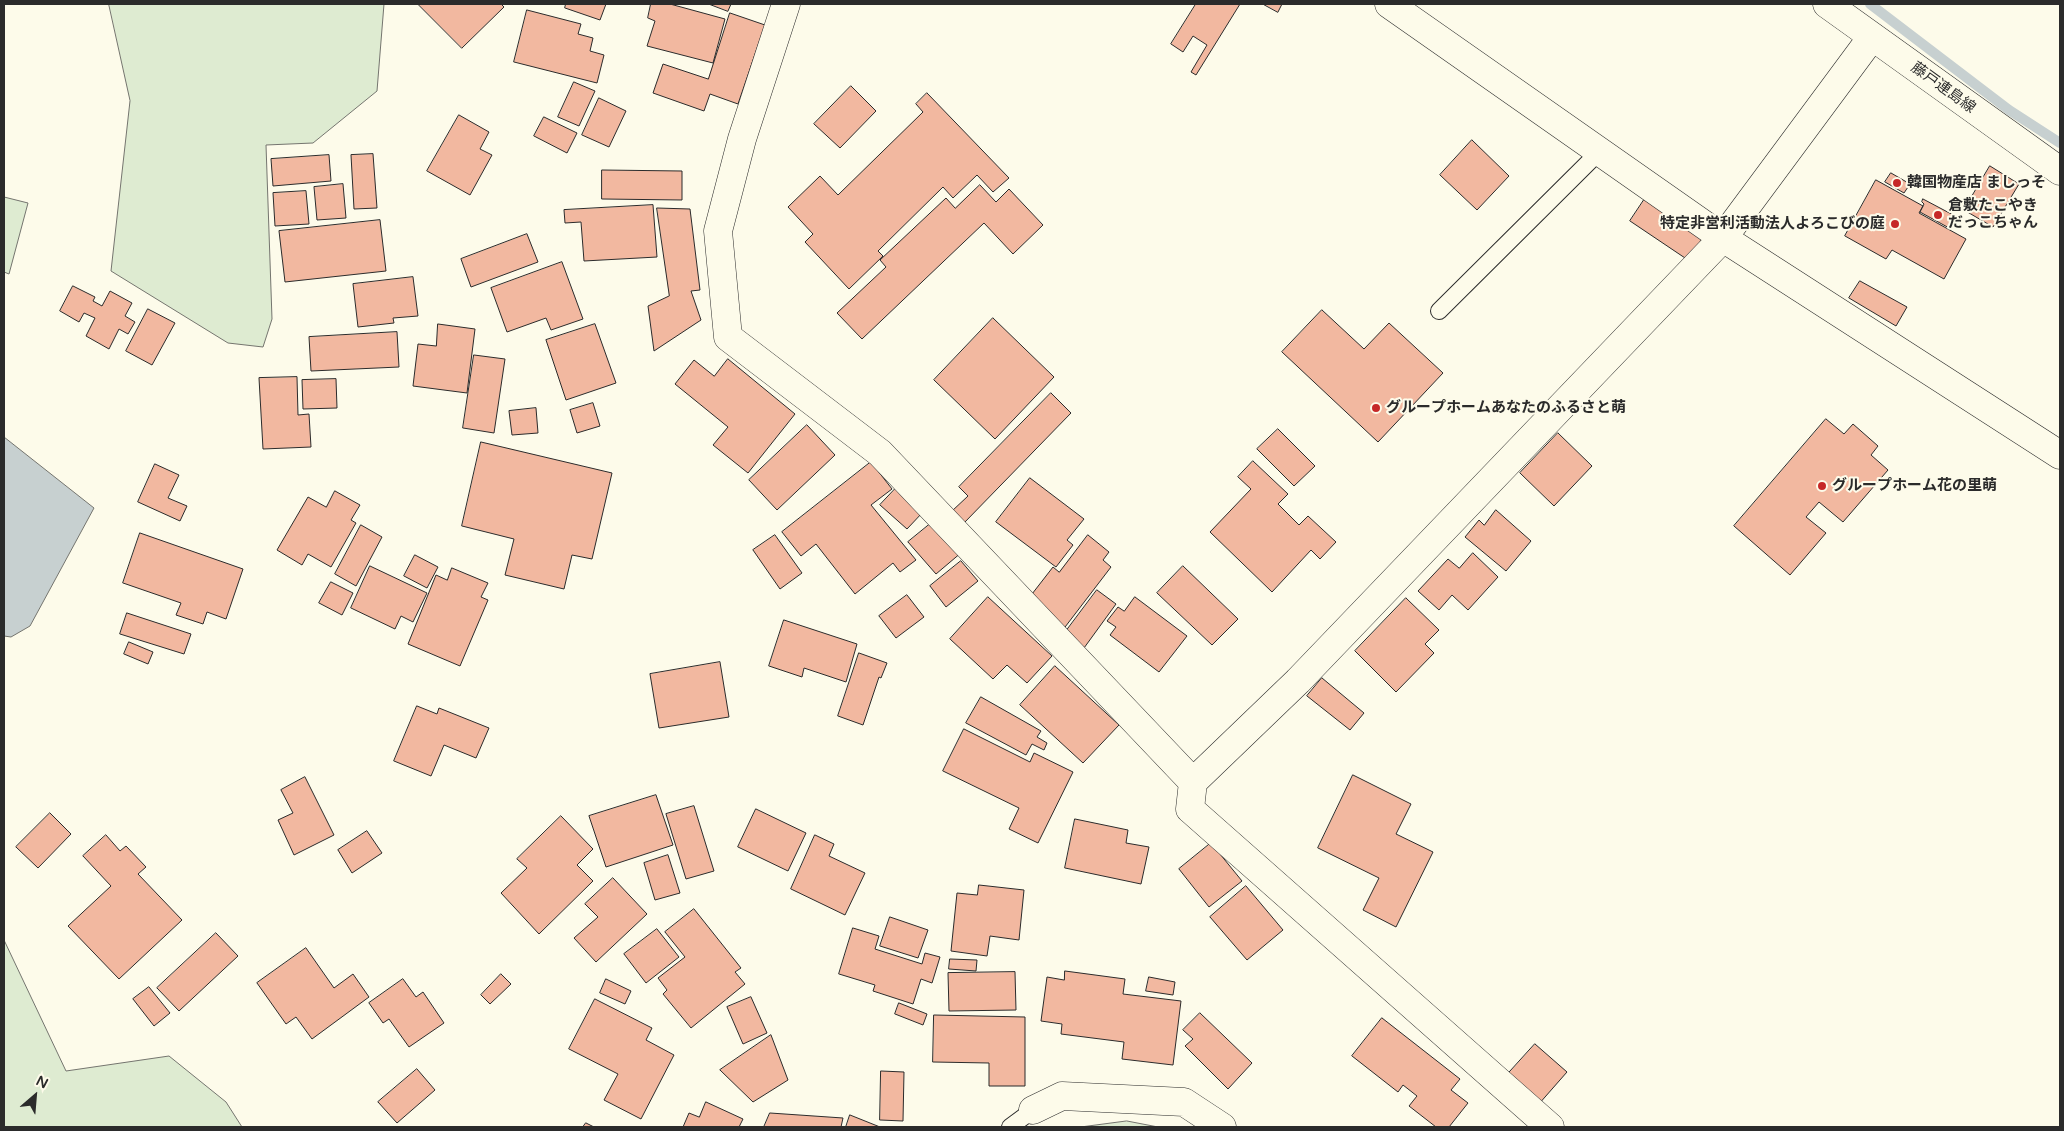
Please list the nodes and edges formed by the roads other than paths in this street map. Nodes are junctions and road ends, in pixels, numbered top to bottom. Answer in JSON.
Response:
{"nodes":[{"id":1,"x":786,"y":4,"type":"edge"},
{"id":2,"x":1389,"y":4,"type":"edge"},
{"id":3,"x":1827,"y":4,"type":"edge"},
{"id":4,"x":1872,"y":37,"type":"junction"},
{"id":5,"x":1600,"y":152,"type":"junction"},
{"id":6,"x":2060,"y":171,"type":"edge"},
{"id":7,"x":1723,"y":238,"type":"junction"},
{"id":8,"x":1439,"y":311,"type":"dead end"},
{"id":9,"x":2060,"y":455,"type":"edge"},
{"id":10,"x":1193,"y":782,"type":"junction"},
{"id":11,"x":1033,"y":1110,"type":"joint"},
{"id":12,"x":1010,"y":1127,"type":"edge"},
{"id":13,"x":1222,"y":1127,"type":"edge"},
{"id":14,"x":1550,"y":1127,"type":"edge"}],
"edges":[{"from":1,"to":10,"type":"street"},
{"from":2,"to":5,"type":"street"},
{"from":3,"to":4,"type":"street","name":"藤戸連島線"},
{"from":4,"to":6,"type":"street","name":"藤戸連島線"},
{"from":4,"to":7,"type":"street"},
{"from":5,"to":7,"type":"street"},
{"from":5,"to":8,"type":"lane"},
{"from":7,"to":9,"type":"street"},
{"from":7,"to":10,"type":"street"},
{"from":10,"to":14,"type":"street"},
{"from":11,"to":12,"type":"lane"},
{"from":11,"to":13,"type":"street"}]}
